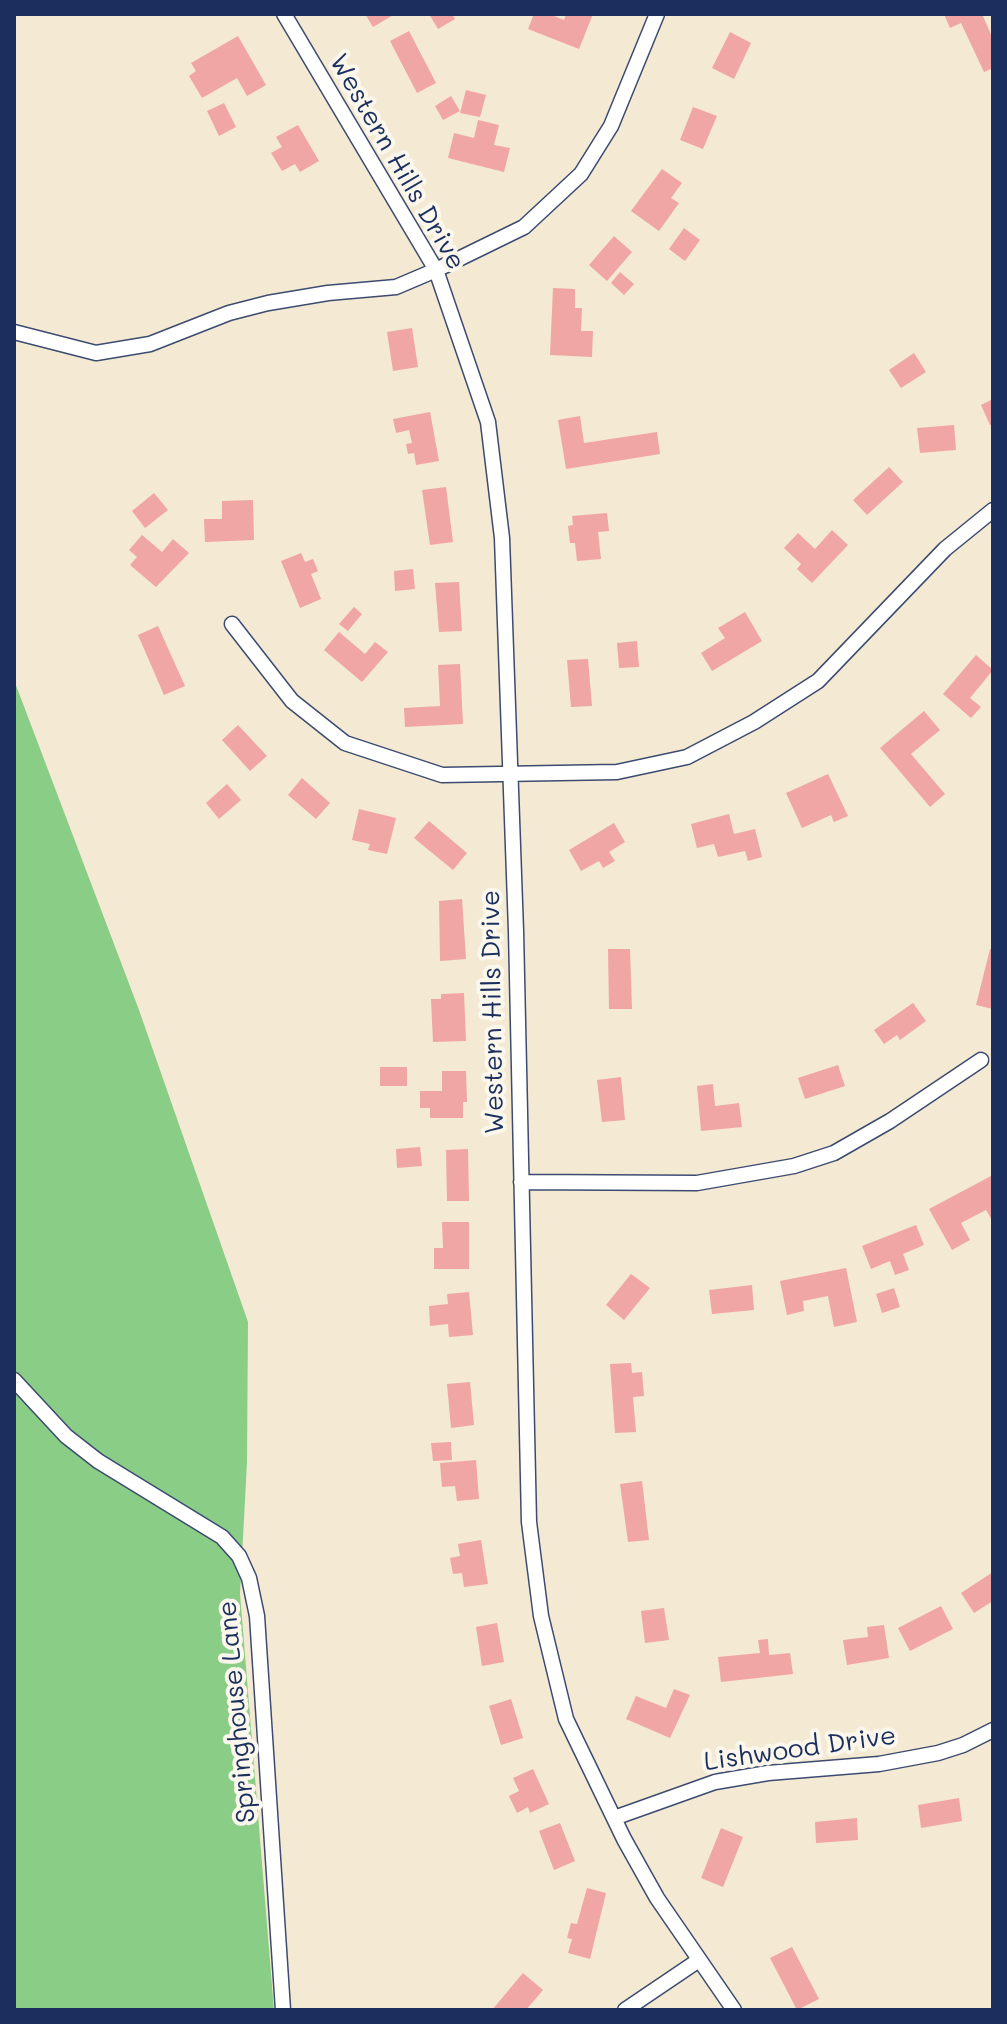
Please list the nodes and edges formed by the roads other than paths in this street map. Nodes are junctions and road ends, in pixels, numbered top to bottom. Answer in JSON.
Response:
{"nodes":[{"id":1,"x":284,"y":14,"type":"edge"},
{"id":2,"x":657,"y":14,"type":"edge"},
{"id":3,"x":436,"y":270,"type":"junction"},
{"id":4,"x":14,"y":332,"type":"edge"},
{"id":5,"x":993,"y":510,"type":"edge"},
{"id":6,"x":232,"y":624,"type":"dead end"},
{"id":7,"x":510,"y":773,"type":"junction"},
{"id":8,"x":981,"y":1060,"type":"dead end"},
{"id":9,"x":521,"y":1182,"type":"junction"},
{"id":10,"x":14,"y":1380,"type":"edge"},
{"id":11,"x":993,"y":1730,"type":"edge"},
{"id":12,"x":614,"y":1818,"type":"junction"},
{"id":13,"x":699,"y":1960,"type":"junction"},
{"id":14,"x":283,"y":2010,"type":"edge"},
{"id":15,"x":625,"y":2010,"type":"edge"},
{"id":16,"x":734,"y":2010,"type":"edge"}],
"edges":[{"from":1,"to":3,"type":"street","name":"Western Hills Drive"},
{"from":2,"to":3,"type":"street"},
{"from":3,"to":4,"type":"street"},
{"from":3,"to":7,"type":"street","name":"Western Hills Drive"},
{"from":5,"to":7,"type":"street"},
{"from":6,"to":7,"type":"street"},
{"from":7,"to":9,"type":"street","name":"Western Hills Drive"},
{"from":8,"to":9,"type":"street"},
{"from":9,"to":12,"type":"street","name":"Western Hills Drive"},
{"from":10,"to":14,"type":"street","name":"Springhouse Lane"},
{"from":11,"to":12,"type":"street","name":"Lishwood Drive"},
{"from":12,"to":13,"type":"street","name":"Western Hills Drive"},
{"from":13,"to":15,"type":"street"},
{"from":13,"to":16,"type":"street","name":"Western Hills Drive"}]}
